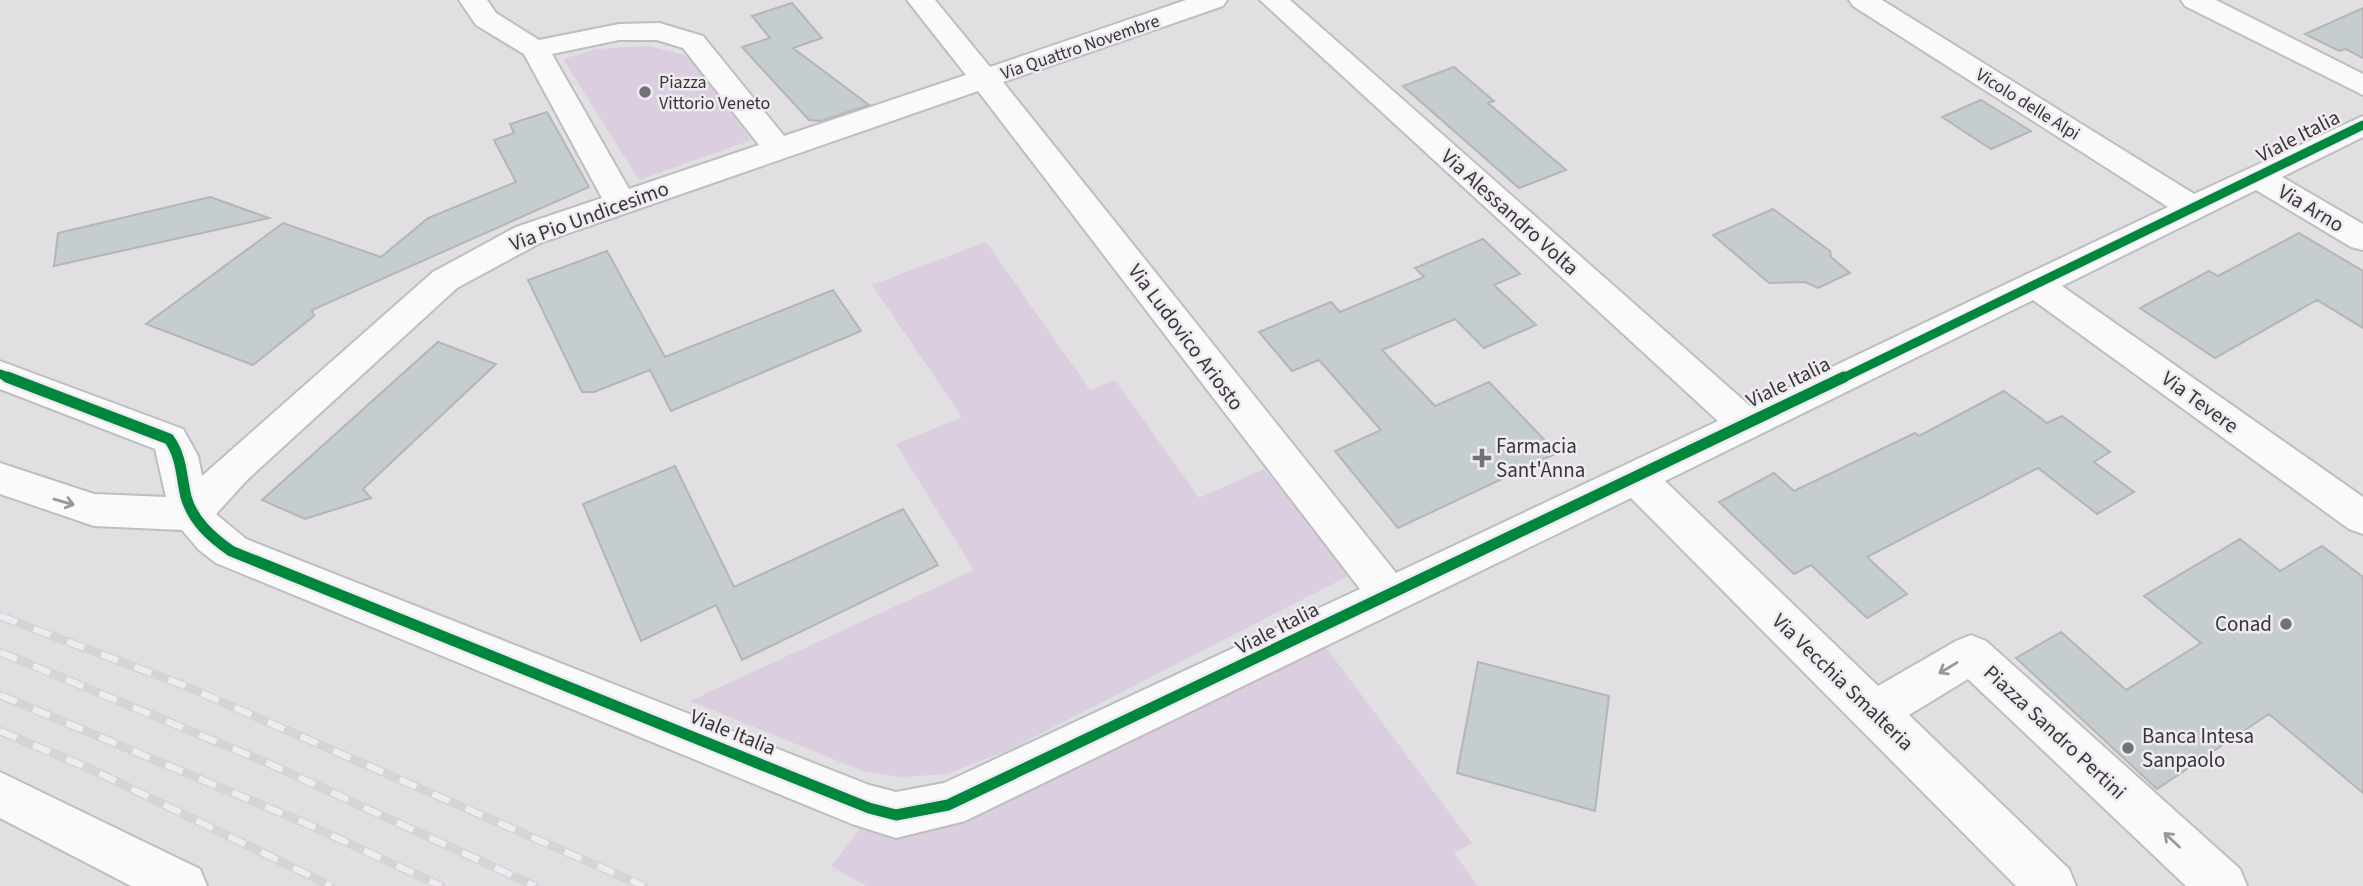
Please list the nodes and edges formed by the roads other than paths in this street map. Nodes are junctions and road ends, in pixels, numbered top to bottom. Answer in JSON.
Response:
{"nodes":[{"id":1,"x":473,"y":0,"type":"edge"},
{"id":2,"x":921,"y":0,"type":"edge"},
{"id":3,"x":1213,"y":0,"type":"edge"},
{"id":4,"x":1274,"y":0,"type":"edge"},
{"id":5,"x":1863,"y":0,"type":"edge"},
{"id":6,"x":2195,"y":0,"type":"edge"},
{"id":7,"x":535,"y":49,"type":"junction"},
{"id":8,"x":986,"y":80,"type":"junction"},
{"id":9,"x":2363,"y":86,"type":"edge"},
{"id":10,"x":2363,"y":125,"type":"edge"},
{"id":11,"x":779,"y":150,"type":"junction"},
{"id":12,"x":2258,"y":177,"type":"junction"},
{"id":13,"x":621,"y":203,"type":"junction"},
{"id":14,"x":2193,"y":208,"type":"junction"},
{"id":15,"x":2363,"y":239,"type":"edge"},
{"id":16,"x":2037,"y":285,"type":"junction"},
{"id":17,"x":0,"y":374,"type":"edge"},
{"id":18,"x":1746,"y":424,"type":"junction"},
{"id":19,"x":0,"y":478,"type":"edge"},
{"id":20,"x":1636,"y":478,"type":"junction"},
{"id":21,"x":192,"y":514,"type":"junction"},
{"id":22,"x":2363,"y":518,"type":"edge"},
{"id":23,"x":1388,"y":594,"type":"junction"},
{"id":24,"x":1875,"y":712,"type":"junction"},
{"id":25,"x":0,"y":794,"type":"edge"},
{"id":26,"x":182,"y":886,"type":"edge"},
{"id":27,"x":2050,"y":886,"type":"edge"},
{"id":28,"x":2222,"y":886,"type":"edge"}],
"edges":[{"from":1,"to":7,"type":"street"},
{"from":2,"to":8,"type":"street","name":"Via Ludovico Ariosto"},
{"from":3,"to":8,"type":"street","name":"Via Quattro Novembre"},
{"from":4,"to":18,"type":"street","name":"Via Alessandro Volta"},
{"from":5,"to":14,"type":"street","name":"Vicolo delle Alpi"},
{"from":6,"to":9,"type":"street"},
{"from":7,"to":11,"type":"street"},
{"from":7,"to":13,"type":"street"},
{"from":8,"to":11,"type":"street","name":"Via Pio Undicesimo"},
{"from":8,"to":23,"type":"street","name":"Via Ludovico Ariosto"},
{"from":10,"to":12,"type":"street","name":"Viale Italia"},
{"from":11,"to":13,"type":"street","name":"Via Pio Undicesimo"},
{"from":12,"to":14,"type":"street","name":"Viale Italia"},
{"from":12,"to":15,"type":"street","name":"Via Arno"},
{"from":13,"to":21,"type":"street","name":"Via Pio Undicesimo"},
{"from":14,"to":16,"type":"street","name":"Viale Italia"},
{"from":16,"to":18,"type":"street","name":"Viale Italia"},
{"from":16,"to":22,"type":"street","name":"Via Tevere"},
{"from":17,"to":21,"type":"street"},
{"from":18,"to":20,"type":"street","name":"Viale Italia"},
{"from":19,"to":21,"type":"street","one_way":true},
{"from":20,"to":23,"type":"street","name":"Viale Italia"},
{"from":20,"to":24,"type":"street","name":"Via Vecchia Smalteria"},
{"from":21,"to":23,"type":"street","name":"Viale Italia"},
{"from":24,"to":27,"type":"street","name":"Via Vecchia Smalteria"},
{"from":28,"to":24,"type":"street","name":"Piazza Sandro Pertini","one_way":true},
{"from":25,"to":26,"type":"street"}]}
